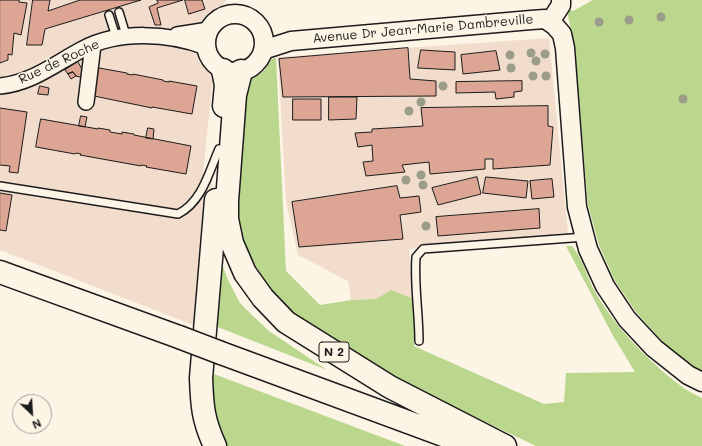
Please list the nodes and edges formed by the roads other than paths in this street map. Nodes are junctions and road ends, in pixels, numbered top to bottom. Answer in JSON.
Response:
{"nodes":[{"id":1,"x":561,"y":0,"type":"edge"},
{"id":2,"x":231,"y":8,"type":"edge"},
{"id":3,"x":244,"y":8,"type":"edge"},
{"id":4,"x":119,"y":12,"type":"dead end"},
{"id":5,"x":109,"y":15,"type":"dead end"},
{"id":6,"x":550,"y":22,"type":"junction"},
{"id":7,"x":121,"y":36,"type":"junction"},
{"id":8,"x":207,"y":38,"type":"junction"},
{"id":9,"x":262,"y":41,"type":"junction"},
{"id":10,"x":93,"y":45,"type":"junction"},
{"id":11,"x":232,"y":70,"type":"junction"},
{"id":12,"x":0,"y":86,"type":"edge"},
{"id":13,"x":86,"y":102,"type":"dead end"},
{"id":14,"x":219,"y":149,"type":"junction"},
{"id":15,"x":0,"y":186,"type":"edge"},
{"id":16,"x":585,"y":237,"type":"junction"},
{"id":17,"x":0,"y":272,"type":"edge"},
{"id":18,"x":419,"y":341,"type":"dead end"},
{"id":19,"x":702,"y":382,"type":"edge"},
{"id":20,"x":215,"y":446,"type":"edge"},
{"id":21,"x":473,"y":446,"type":"edge"},
{"id":22,"x":505,"y":446,"type":"edge"}],
"edges":[{"from":1,"to":6,"type":"street"},
{"from":2,"to":3,"type":"street"},
{"from":2,"to":8,"type":"street"},
{"from":3,"to":9,"type":"street"},
{"from":4,"to":7,"type":"lane"},
{"from":5,"to":7,"type":"lane"},
{"from":6,"to":9,"type":"street","name":"Avenue Dr Jean-Marie Dambreville"},
{"from":6,"to":16,"type":"street","name":"Avenue Dr Jean-Marie Dambreville"},
{"from":7,"to":8,"type":"street","name":"Rue de Roche"},
{"from":7,"to":10,"type":"street","name":"Rue de Roche"},
{"from":8,"to":11,"type":"street"},
{"from":9,"to":11,"type":"street"},
{"from":10,"to":12,"type":"street","name":"Rue de Roche"},
{"from":10,"to":13,"type":"street"},
{"from":11,"to":14,"type":"main road"},
{"from":11,"to":22,"type":"main road","number":"N 2"},
{"from":14,"to":15,"type":"lane"},
{"from":14,"to":20,"type":"main road"},
{"from":16,"to":18,"type":"lane"},
{"from":16,"to":19,"type":"street","name":"Avenue Dr Jean-Marie Dambreville"},
{"from":17,"to":21,"type":"main road","bridge":true}]}
